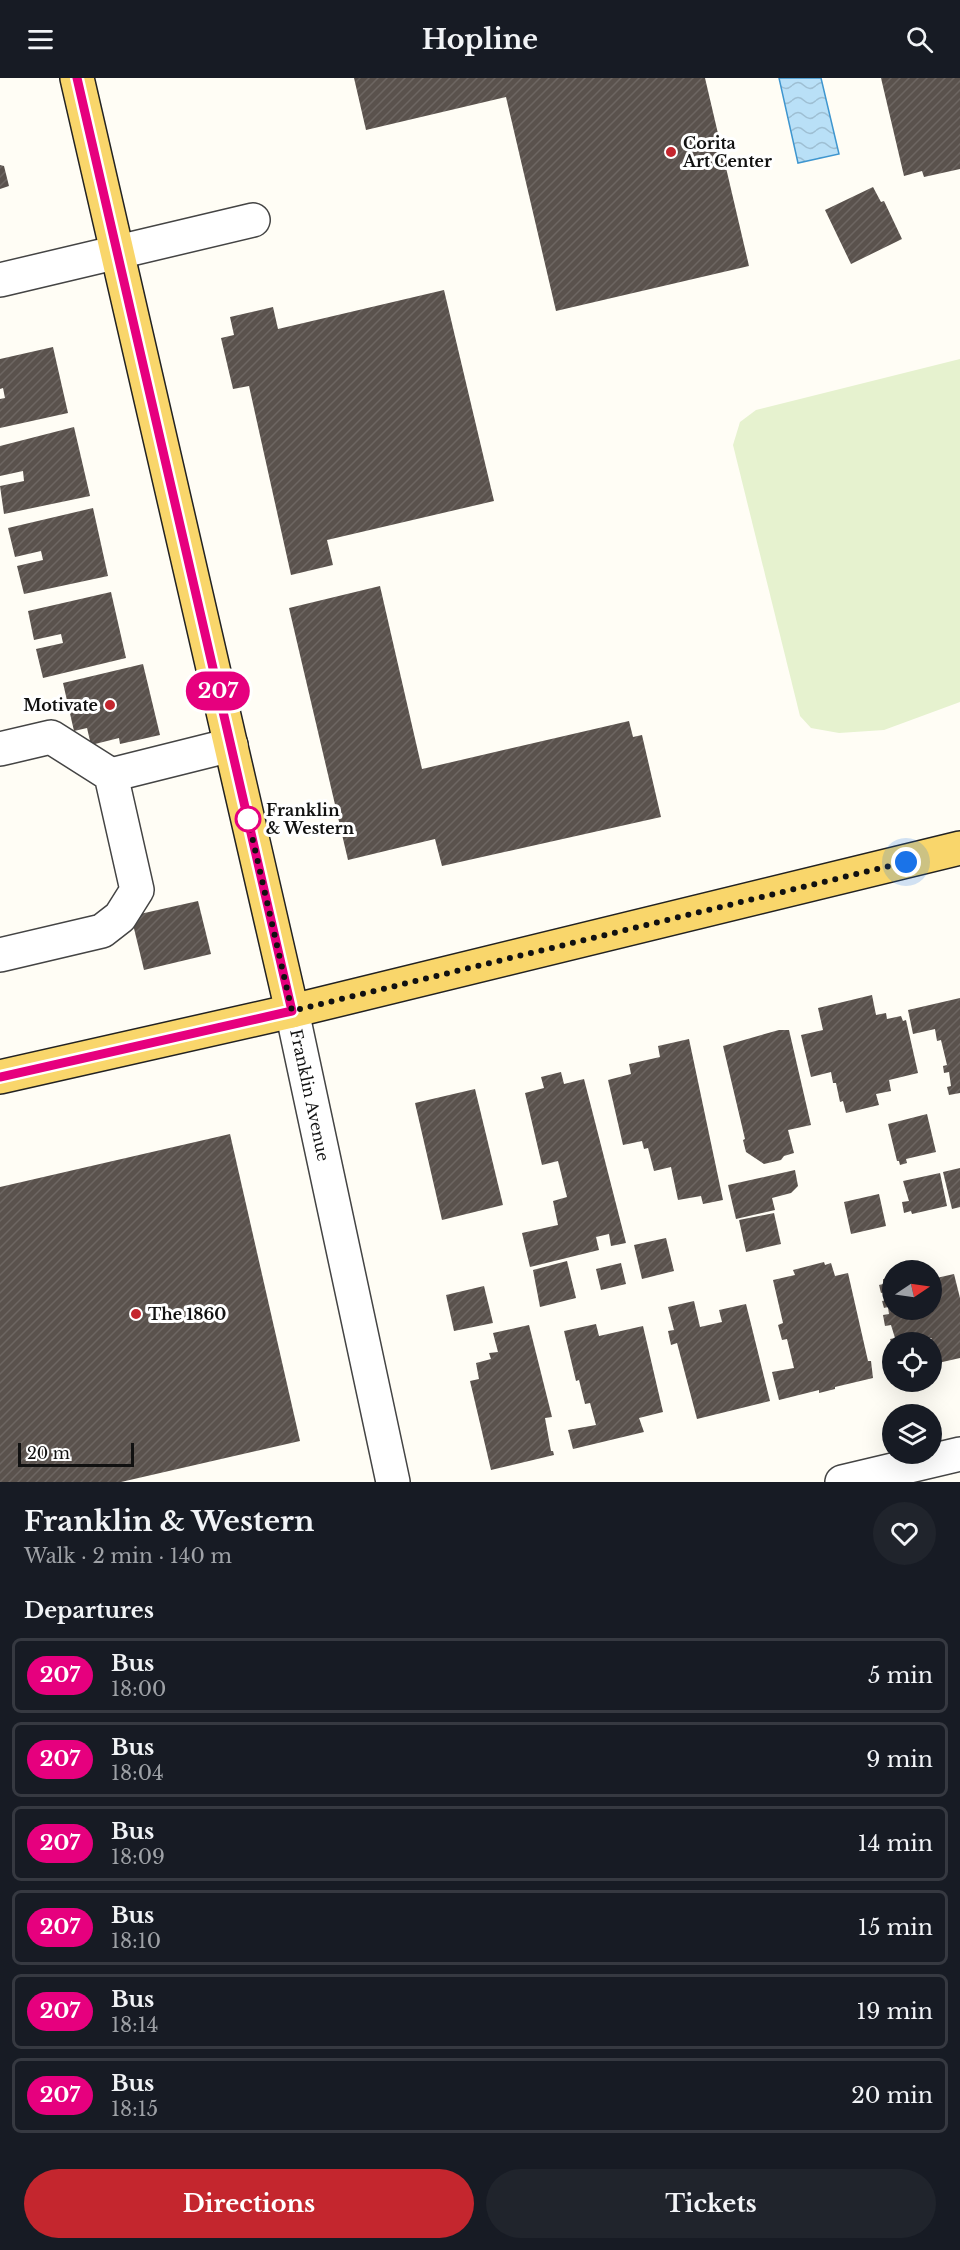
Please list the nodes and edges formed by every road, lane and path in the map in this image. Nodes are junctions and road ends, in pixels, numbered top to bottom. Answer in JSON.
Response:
{"nodes":[{"id":1,"x":77,"y":78,"type":"edge"},
{"id":2,"x":253,"y":220,"type":"dead end"},
{"id":3,"x":117,"y":253,"type":"junction"},
{"id":4,"x":0,"y":280,"type":"edge"},
{"id":5,"x":231,"y":745,"type":"junction"},
{"id":6,"x":0,"y":748,"type":"edge"},
{"id":7,"x":111,"y":775,"type":"junction"},
{"id":8,"x":960,"y":849,"type":"edge"},
{"id":9,"x":0,"y":955,"type":"edge"},
{"id":10,"x":292,"y":1011,"type":"junction"},
{"id":11,"x":0,"y":1077,"type":"edge"},
{"id":12,"x":960,"y":1454,"type":"edge"},
{"id":13,"x":393,"y":1482,"type":"edge"},
{"id":14,"x":842,"y":1482,"type":"edge"}],
"edges":[{"from":1,"to":3,"type":"main road","name":"Franklin Avenue"},
{"from":2,"to":3,"type":"street"},
{"from":3,"to":4,"type":"street"},
{"from":3,"to":5,"type":"main road","name":"Franklin Avenue"},
{"from":5,"to":7,"type":"street"},
{"from":5,"to":10,"type":"main road","name":"Franklin Avenue"},
{"from":6,"to":7,"type":"street"},
{"from":7,"to":9,"type":"street"},
{"from":8,"to":10,"type":"main road"},
{"from":10,"to":11,"type":"main road"},
{"from":10,"to":13,"type":"street","name":"Franklin Avenue"},
{"from":12,"to":14,"type":"street"}]}
